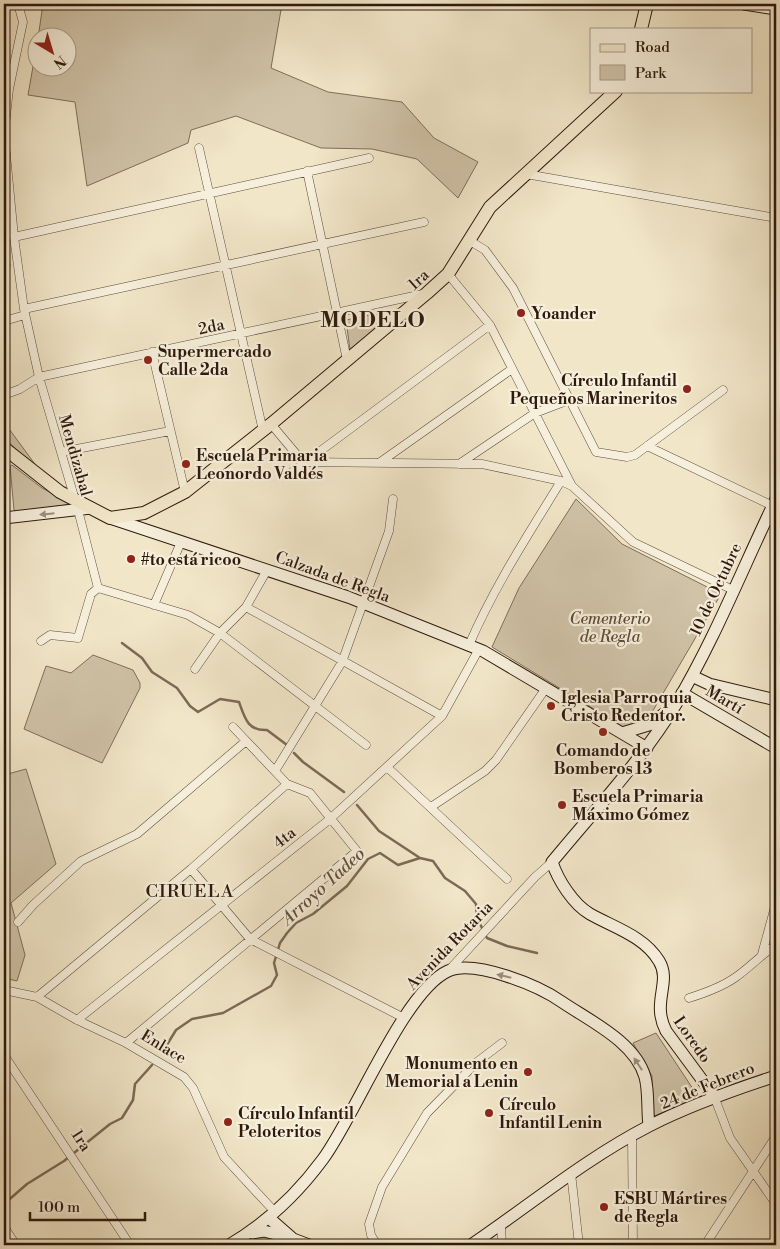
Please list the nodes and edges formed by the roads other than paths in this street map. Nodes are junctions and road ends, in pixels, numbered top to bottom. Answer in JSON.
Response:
{"nodes":[{"id":1,"x":18,"y":4,"type":"edge"},
{"id":2,"x":647,"y":4,"type":"edge"},
{"id":3,"x":744,"y":4,"type":"edge"},
{"id":4,"x":776,"y":9,"type":"edge"},
{"id":5,"x":641,"y":28,"type":"edge"},
{"id":6,"x":615,"y":92,"type":"edge"},
{"id":7,"x":199,"y":148,"type":"dead end"},
{"id":8,"x":369,"y":158,"type":"dead end"},
{"id":9,"x":307,"y":172,"type":"junction"},
{"id":10,"x":526,"y":174,"type":"junction"},
{"id":11,"x":209,"y":193,"type":"junction"},
{"id":12,"x":776,"y":218,"type":"edge"},
{"id":13,"x":424,"y":222,"type":"dead end"},
{"id":14,"x":14,"y":237,"type":"junction"},
{"id":15,"x":470,"y":241,"type":"junction"},
{"id":16,"x":322,"y":244,"type":"junction"},
{"id":17,"x":226,"y":266,"type":"junction"},
{"id":18,"x":448,"y":274,"type":"junction"},
{"id":19,"x":427,"y":293,"type":"junction"},
{"id":20,"x":25,"y":312,"type":"junction"},
{"id":21,"x":337,"y":313,"type":"junction"},
{"id":22,"x":4,"y":321,"type":"edge"},
{"id":23,"x":490,"y":325,"type":"junction"},
{"id":24,"x":241,"y":333,"type":"junction"},
{"id":25,"x":152,"y":352,"type":"junction"},
{"id":26,"x":347,"y":360,"type":"junction"},
{"id":27,"x":512,"y":369,"type":"junction"},
{"id":28,"x":39,"y":377,"type":"junction"},
{"id":29,"x":723,"y":390,"type":"dead end"},
{"id":30,"x":4,"y":395,"type":"edge"},
{"id":31,"x":569,"y":400,"type":"junction"},
{"id":32,"x":535,"y":413,"type":"junction"},
{"id":33,"x":267,"y":427,"type":"junction"},
{"id":34,"x":170,"y":431,"type":"junction"},
{"id":35,"x":647,"y":446,"type":"junction"},
{"id":36,"x":4,"y":448,"type":"edge"},
{"id":37,"x":61,"y":452,"type":"junction"},
{"id":38,"x":303,"y":462,"type":"junction"},
{"id":39,"x":378,"y":463,"type":"junction"},
{"id":40,"x":459,"y":464,"type":"junction"},
{"id":41,"x":288,"y":475,"type":"dead end"},
{"id":42,"x":561,"y":481,"type":"junction"},
{"id":43,"x":572,"y":486,"type":"junction"},
{"id":44,"x":185,"y":492,"type":"junction"},
{"id":45,"x":393,"y":498,"type":"dead end"},
{"id":46,"x":775,"y":502,"type":"edge"},
{"id":47,"x":81,"y":506,"type":"junction"},
{"id":48,"x":4,"y":518,"type":"edge"},
{"id":49,"x":110,"y":518,"type":"junction"},
{"id":50,"x":181,"y":542,"type":"junction"},
{"id":51,"x":267,"y":570,"type":"junction"},
{"id":52,"x":98,"y":588,"type":"junction"},
{"id":53,"x":733,"y":590,"type":"junction"},
{"id":54,"x":364,"y":603,"type":"junction"},
{"id":55,"x":154,"y":605,"type":"junction"},
{"id":56,"x":246,"y":607,"type":"junction"},
{"id":57,"x":220,"y":633,"type":"junction"},
{"id":58,"x":41,"y":641,"type":"dead end"},
{"id":59,"x":474,"y":648,"type":"junction"},
{"id":60,"x":342,"y":662,"type":"junction"},
{"id":61,"x":195,"y":669,"type":"dead end"},
{"id":62,"x":692,"y":676,"type":"junction"},
{"id":63,"x":546,"y":688,"type":"junction"},
{"id":64,"x":682,"y":693,"type":"junction"},
{"id":65,"x":776,"y":700,"type":"edge"},
{"id":66,"x":702,"y":704,"type":"junction"},
{"id":67,"x":314,"y":706,"type":"junction"},
{"id":68,"x":673,"y":708,"type":"junction"},
{"id":69,"x":442,"y":716,"type":"junction"},
{"id":70,"x":233,"y":726,"type":"dead end"},
{"id":71,"x":622,"y":734,"type":"junction"},
{"id":72,"x":246,"y":741,"type":"junction"},
{"id":73,"x":366,"y":746,"type":"dead end"},
{"id":74,"x":647,"y":748,"type":"junction"},
{"id":75,"x":776,"y":748,"type":"edge"},
{"id":76,"x":387,"y":767,"type":"junction"},
{"id":77,"x":275,"y":771,"type":"junction"},
{"id":78,"x":287,"y":784,"type":"junction"},
{"id":79,"x":431,"y":807,"type":"junction"},
{"id":80,"x":330,"y":819,"type":"junction"},
{"id":81,"x":552,"y":862,"type":"junction"},
{"id":82,"x":191,"y":869,"type":"junction"},
{"id":83,"x":507,"y":879,"type":"dead end"},
{"id":84,"x":776,"y":902,"type":"edge"},
{"id":85,"x":221,"y":904,"type":"junction"},
{"id":86,"x":18,"y":922,"type":"dead end"},
{"id":87,"x":250,"y":939,"type":"junction"},
{"id":88,"x":776,"y":945,"type":"edge"},
{"id":89,"x":762,"y":954,"type":"junction"},
{"id":90,"x":450,"y":970,"type":"junction"},
{"id":91,"x":4,"y":990,"type":"edge"},
{"id":92,"x":37,"y":997,"type":"junction"},
{"id":93,"x":689,"y":998,"type":"dead end"},
{"id":94,"x":404,"y":1018,"type":"junction"},
{"id":95,"x":77,"y":1020,"type":"junction"},
{"id":96,"x":502,"y":1042,"type":"dead end"},
{"id":97,"x":126,"y":1043,"type":"junction"},
{"id":98,"x":4,"y":1055,"type":"edge"},
{"id":99,"x":776,"y":1076,"type":"edge"},
{"id":100,"x":714,"y":1096,"type":"junction"},
{"id":101,"x":647,"y":1110,"type":"junction"},
{"id":102,"x":649,"y":1126,"type":"junction"},
{"id":103,"x":632,"y":1136,"type":"junction"},
{"id":104,"x":776,"y":1136,"type":"edge"},
{"id":105,"x":753,"y":1171,"type":"junction"},
{"id":106,"x":571,"y":1173,"type":"junction"},
{"id":107,"x":776,"y":1204,"type":"edge"},
{"id":108,"x":272,"y":1215,"type":"junction"},
{"id":109,"x":501,"y":1225,"type":"junction"},
{"id":110,"x":4,"y":1227,"type":"edge"},
{"id":111,"x":248,"y":1234,"type":"junction"},
{"id":112,"x":293,"y":1239,"type":"junction"},
{"id":113,"x":776,"y":1243,"type":"edge"},
{"id":114,"x":16,"y":1245,"type":"edge"},
{"id":115,"x":130,"y":1245,"type":"edge"},
{"id":116,"x":229,"y":1245,"type":"edge"},
{"id":117,"x":309,"y":1245,"type":"edge"},
{"id":118,"x":378,"y":1245,"type":"edge"},
{"id":119,"x":471,"y":1245,"type":"edge"},
{"id":120,"x":502,"y":1245,"type":"edge"},
{"id":121,"x":579,"y":1245,"type":"edge"},
{"id":122,"x":633,"y":1245,"type":"edge"},
{"id":123,"x":705,"y":1245,"type":"edge"},
{"id":124,"x":757,"y":1245,"type":"edge"}],
"edges":[{"from":1,"to":14,"type":"street","name":"Mendizabal"},
{"from":2,"to":5,"type":"main road"},
{"from":3,"to":4,"type":"main road"},
{"from":6,"to":10,"type":"main road","name":"1ra"},
{"from":7,"to":11,"type":"street"},
{"from":8,"to":9,"type":"street"},
{"from":9,"to":11,"type":"street"},
{"from":9,"to":16,"type":"street"},
{"from":10,"to":12,"type":"street"},
{"from":10,"to":15,"type":"main road","name":"1ra"},
{"from":11,"to":14,"type":"street"},
{"from":11,"to":17,"type":"street"},
{"from":13,"to":16,"type":"street"},
{"from":14,"to":20,"type":"street","name":"Mendizabal"},
{"from":15,"to":18,"type":"main road","name":"1ra"},
{"from":15,"to":31,"type":"street"},
{"from":16,"to":17,"type":"street"},
{"from":16,"to":21,"type":"street"},
{"from":17,"to":20,"type":"street"},
{"from":17,"to":24,"type":"street"},
{"from":18,"to":19,"type":"main road","name":"1ra"},
{"from":18,"to":23,"type":"street"},
{"from":19,"to":21,"type":"street","name":"2da"},
{"from":19,"to":26,"type":"main road","name":"1ra"},
{"from":20,"to":22,"type":"street"},
{"from":20,"to":28,"type":"street","name":"Mendizabal"},
{"from":21,"to":24,"type":"street","name":"2da"},
{"from":21,"to":26,"type":"street"},
{"from":23,"to":27,"type":"street"},
{"from":23,"to":38,"type":"street"},
{"from":24,"to":25,"type":"street","name":"2da"},
{"from":24,"to":33,"type":"street"},
{"from":25,"to":28,"type":"street","name":"2da"},
{"from":25,"to":34,"type":"street"},
{"from":26,"to":33,"type":"main road","name":"1ra"},
{"from":27,"to":32,"type":"street"},
{"from":27,"to":39,"type":"street"},
{"from":28,"to":30,"type":"street","name":"2da"},
{"from":28,"to":37,"type":"street","name":"Mendizabal"},
{"from":29,"to":35,"type":"street"},
{"from":31,"to":32,"type":"street"},
{"from":31,"to":35,"type":"street"},
{"from":32,"to":40,"type":"street"},
{"from":32,"to":43,"type":"street"},
{"from":33,"to":38,"type":"street"},
{"from":33,"to":44,"type":"main road","name":"1ra"},
{"from":34,"to":37,"type":"street"},
{"from":34,"to":44,"type":"street"},
{"from":35,"to":46,"type":"street"},
{"from":36,"to":47,"type":"main road","name":"Calzada de Regla"},
{"from":37,"to":47,"type":"street","name":"Mendizabal"},
{"from":38,"to":39,"type":"street"},
{"from":38,"to":41,"type":"street"},
{"from":39,"to":40,"type":"street"},
{"from":40,"to":42,"type":"street"},
{"from":42,"to":43,"type":"street"},
{"from":42,"to":59,"type":"street","name":"4ta"},
{"from":43,"to":53,"type":"street"},
{"from":44,"to":49,"type":"main road","name":"1ra"},
{"from":45,"to":54,"type":"street"},
{"from":46,"to":53,"type":"main road","name":"10 de Octubre"},
{"from":47,"to":48,"type":"main road","one_way":true},
{"from":47,"to":49,"type":"main road","name":"Calzada de Regla"},
{"from":47,"to":52,"type":"street","name":"Mendizabal"},
{"from":49,"to":50,"type":"main road","name":"Calzada de Regla"},
{"from":50,"to":51,"type":"main road","name":"Calzada de Regla"},
{"from":50,"to":55,"type":"street"},
{"from":51,"to":54,"type":"main road","name":"Calzada de Regla"},
{"from":51,"to":56,"type":"street"},
{"from":52,"to":55,"type":"street"},
{"from":52,"to":58,"type":"street"},
{"from":53,"to":62,"type":"main road","name":"10 de Octubre"},
{"from":54,"to":59,"type":"main road","name":"Calzada de Regla"},
{"from":54,"to":60,"type":"street"},
{"from":55,"to":57,"type":"street"},
{"from":56,"to":57,"type":"street"},
{"from":56,"to":60,"type":"street"},
{"from":57,"to":61,"type":"street"},
{"from":57,"to":67,"type":"street"},
{"from":59,"to":63,"type":"main road","name":"Calzada de Regla"},
{"from":59,"to":69,"type":"street","name":"4ta"},
{"from":60,"to":67,"type":"street"},
{"from":60,"to":69,"type":"street"},
{"from":62,"to":64,"type":"main road","name":"10 de Octubre"},
{"from":62,"to":65,"type":"main road"},
{"from":63,"to":71,"type":"main road","name":"Calzada de Regla"},
{"from":63,"to":79,"type":"street"},
{"from":64,"to":66,"type":"main road","name":"Martí"},
{"from":64,"to":68,"type":"main road","name":"Avenida Rotaria"},
{"from":66,"to":68,"type":"main road"},
{"from":66,"to":75,"type":"main road","name":"Martí"},
{"from":67,"to":73,"type":"street"},
{"from":67,"to":77,"type":"street"},
{"from":68,"to":71,"type":"main road"},
{"from":68,"to":74,"type":"main road","name":"Avenida Rotaria"},
{"from":69,"to":76,"type":"street","name":"4ta"},
{"from":70,"to":72,"type":"street"},
{"from":71,"to":74,"type":"main road","name":"Calzada de Regla"},
{"from":72,"to":77,"type":"street"},
{"from":72,"to":86,"type":"street"},
{"from":74,"to":81,"type":"main road","name":"Avenida Rotaria"},
{"from":76,"to":79,"type":"street"},
{"from":76,"to":80,"type":"street","name":"4ta"},
{"from":77,"to":78,"type":"street"},
{"from":78,"to":80,"type":"street"},
{"from":78,"to":82,"type":"street"},
{"from":79,"to":83,"type":"street"},
{"from":80,"to":85,"type":"street","name":"4ta"},
{"from":80,"to":87,"type":"street"},
{"from":81,"to":90,"type":"street","name":"Avenida Rotaria"},
{"from":81,"to":100,"type":"main road","name":"Loredo"},
{"from":82,"to":85,"type":"street"},
{"from":82,"to":92,"type":"street"},
{"from":84,"to":89,"type":"street"},
{"from":85,"to":87,"type":"street"},
{"from":85,"to":95,"type":"street","name":"4ta"},
{"from":87,"to":94,"type":"street"},
{"from":87,"to":97,"type":"street"},
{"from":88,"to":89,"type":"street"},
{"from":89,"to":93,"type":"street"},
{"from":90,"to":94,"type":"main road","name":"Avenida Rotaria"},
{"from":101,"to":90,"type":"main road","one_way":true},
{"from":91,"to":92,"type":"street","name":"Enlace"},
{"from":92,"to":95,"type":"street","name":"Enlace"},
{"from":94,"to":108,"type":"main road","name":"Avenida Rotaria"},
{"from":95,"to":97,"type":"street","name":"Enlace"},
{"from":96,"to":118,"type":"street"},
{"from":97,"to":108,"type":"street","name":"Enlace"},
{"from":98,"to":115,"type":"street","name":"1ra"},
{"from":99,"to":100,"type":"main road","name":"24 de Febrero"},
{"from":100,"to":102,"type":"main road","name":"24 de Febrero"},
{"from":100,"to":105,"type":"street","name":"Loredo"},
{"from":101,"to":102,"type":"main road"},
{"from":101,"to":103,"type":"main road"},
{"from":102,"to":103,"type":"main road","name":"24 de Febrero"},
{"from":103,"to":106,"type":"main road","name":"24 de Febrero"},
{"from":103,"to":122,"type":"street"},
{"from":104,"to":105,"type":"street"},
{"from":105,"to":107,"type":"street","name":"Loredo"},
{"from":105,"to":123,"type":"street"},
{"from":106,"to":109,"type":"main road","name":"24 de Febrero"},
{"from":106,"to":121,"type":"street"},
{"from":108,"to":111,"type":"main road","name":"Avenida Rotaria"},
{"from":108,"to":112,"type":"main road","name":"Enlace"},
{"from":109,"to":119,"type":"main road","name":"24 de Febrero"},
{"from":109,"to":120,"type":"street"},
{"from":110,"to":114,"type":"street"},
{"from":111,"to":112,"type":"main road"},
{"from":111,"to":116,"type":"main road","name":"Avenida Rotaria"},
{"from":112,"to":117,"type":"main road","name":"Enlace"},
{"from":113,"to":124,"type":"street"}]}
